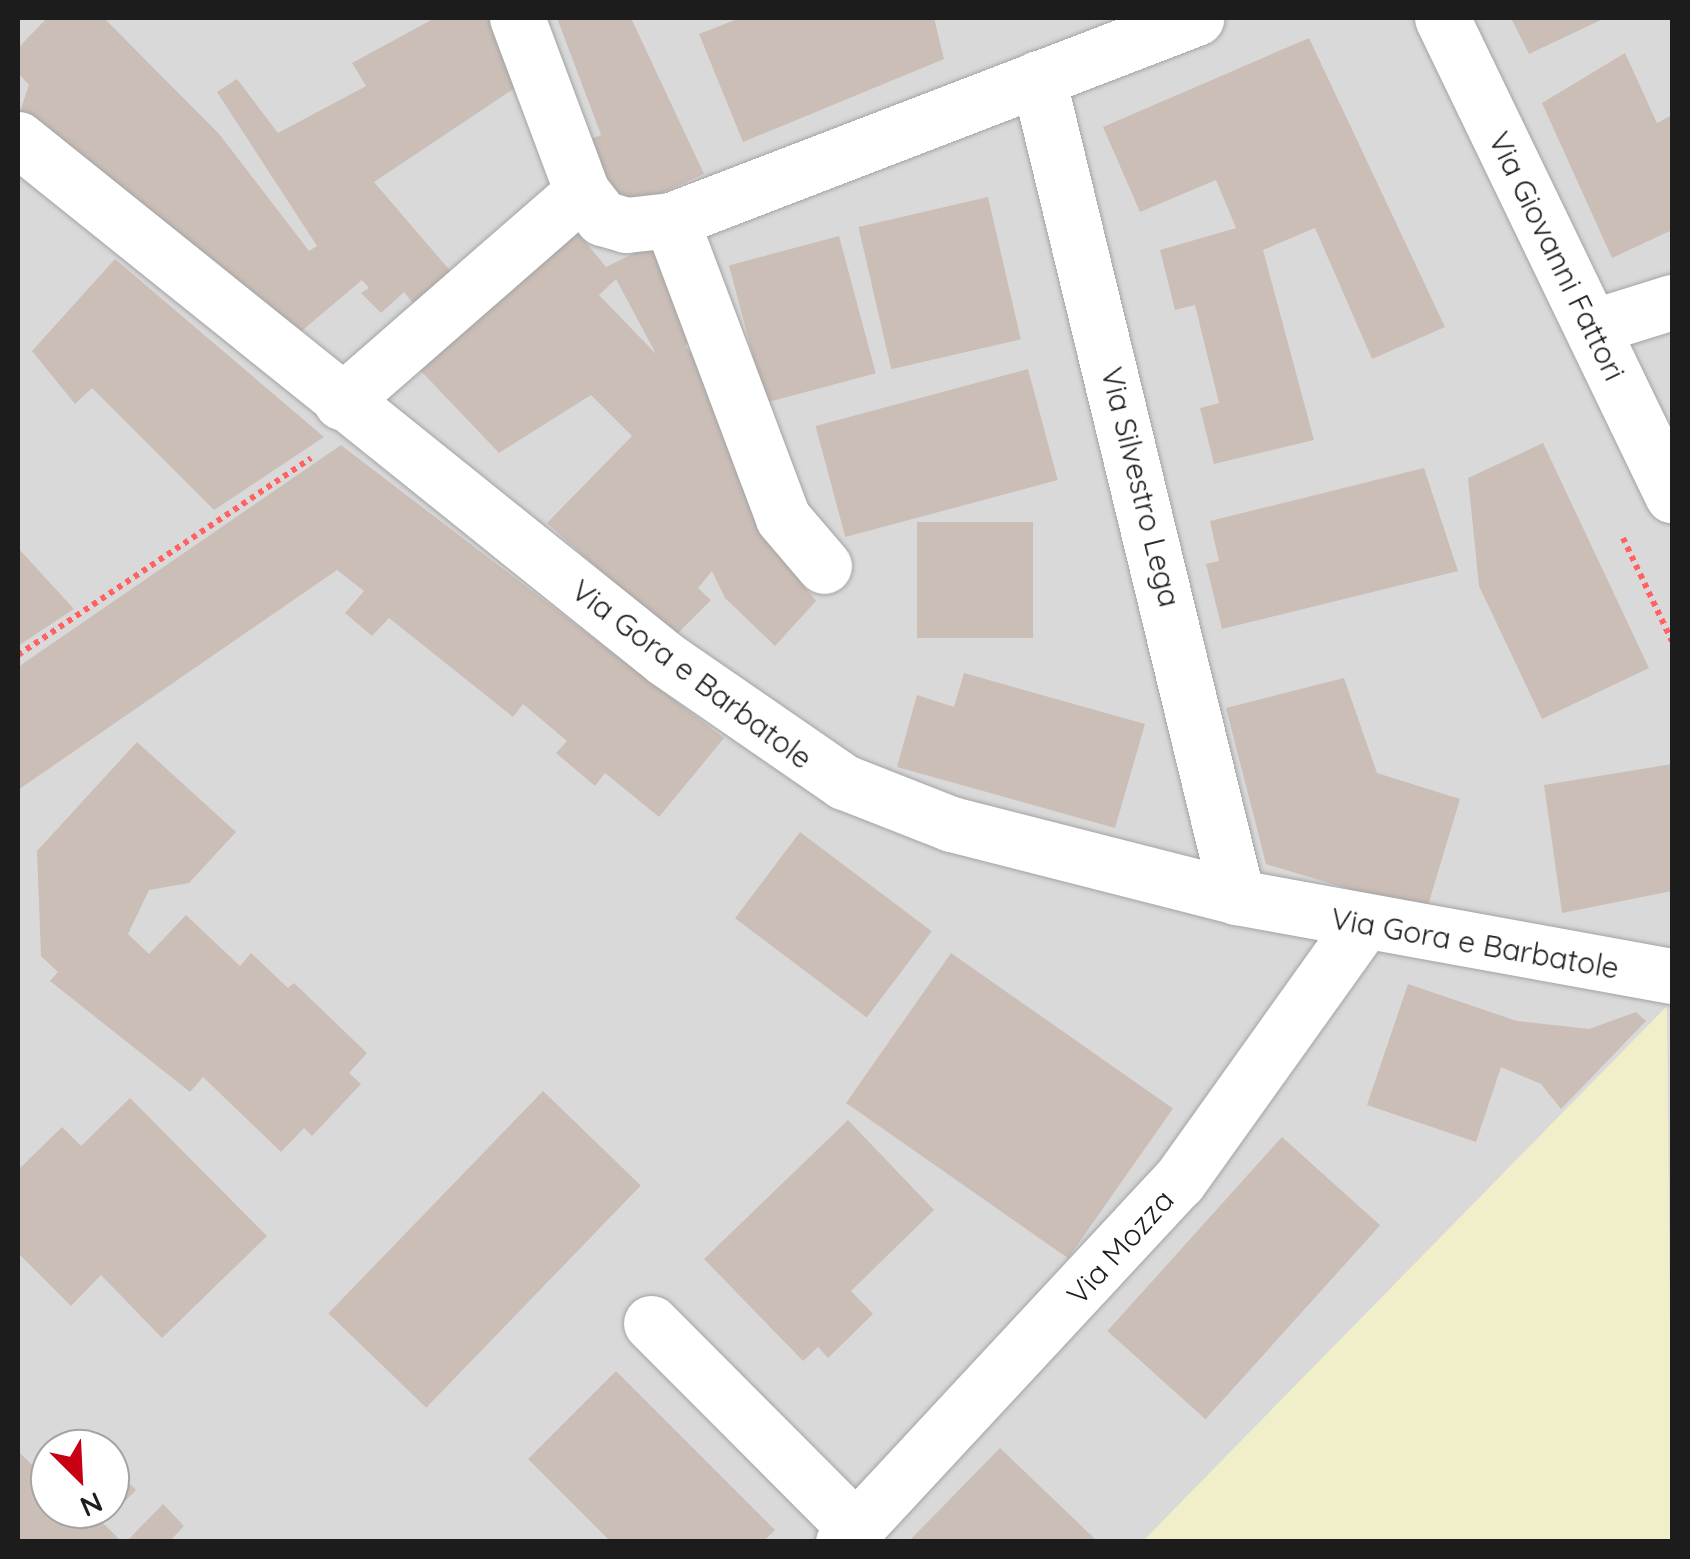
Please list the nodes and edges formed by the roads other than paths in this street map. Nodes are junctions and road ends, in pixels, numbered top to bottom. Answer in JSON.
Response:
{"nodes":[{"id":1,"x":517,"y":18,"type":"edge"},
{"id":2,"x":1196,"y":18,"type":"edge"},
{"id":3,"x":1442,"y":18,"type":"edge"},
{"id":4,"x":1038,"y":78,"type":"junction"},
{"id":5,"x":18,"y":140,"type":"edge"},
{"id":6,"x":582,"y":192,"type":"junction"},
{"id":7,"x":671,"y":220,"type":"junction"},
{"id":8,"x":1672,"y":302,"type":"edge"},
{"id":9,"x":1592,"y":327,"type":"junction"},
{"id":10,"x":355,"y":414,"type":"junction"},
{"id":11,"x":1672,"y":495,"type":"edge"},
{"id":12,"x":824,"y":566,"type":"dead end"},
{"id":13,"x":1237,"y":897,"type":"junction"},
{"id":14,"x":1362,"y":924,"type":"junction"},
{"id":15,"x":1672,"y":976,"type":"edge"},
{"id":16,"x":650,"y":1322,"type":"dead end"},
{"id":17,"x":850,"y":1535,"type":"edge"}],
"edges":[{"from":1,"to":6,"type":"street"},
{"from":2,"to":4,"type":"street"},
{"from":3,"to":9,"type":"street","name":"Via Giovanni Fattori"},
{"from":4,"to":7,"type":"street"},
{"from":4,"to":13,"type":"street","name":"Via Silvestro Lega"},
{"from":5,"to":10,"type":"street","name":"Via Gora e Barbatole"},
{"from":6,"to":7,"type":"street"},
{"from":6,"to":10,"type":"street"},
{"from":7,"to":12,"type":"street"},
{"from":8,"to":9,"type":"street"},
{"from":9,"to":11,"type":"street","name":"Via Giovanni Fattori"},
{"from":10,"to":13,"type":"street","name":"Via Gora e Barbatole"},
{"from":13,"to":14,"type":"street","name":"Via Gora e Barbatole"},
{"from":14,"to":15,"type":"street","name":"Via Gora e Barbatole"},
{"from":14,"to":17,"type":"street","name":"Via Mozza"},
{"from":16,"to":17,"type":"street"}]}
